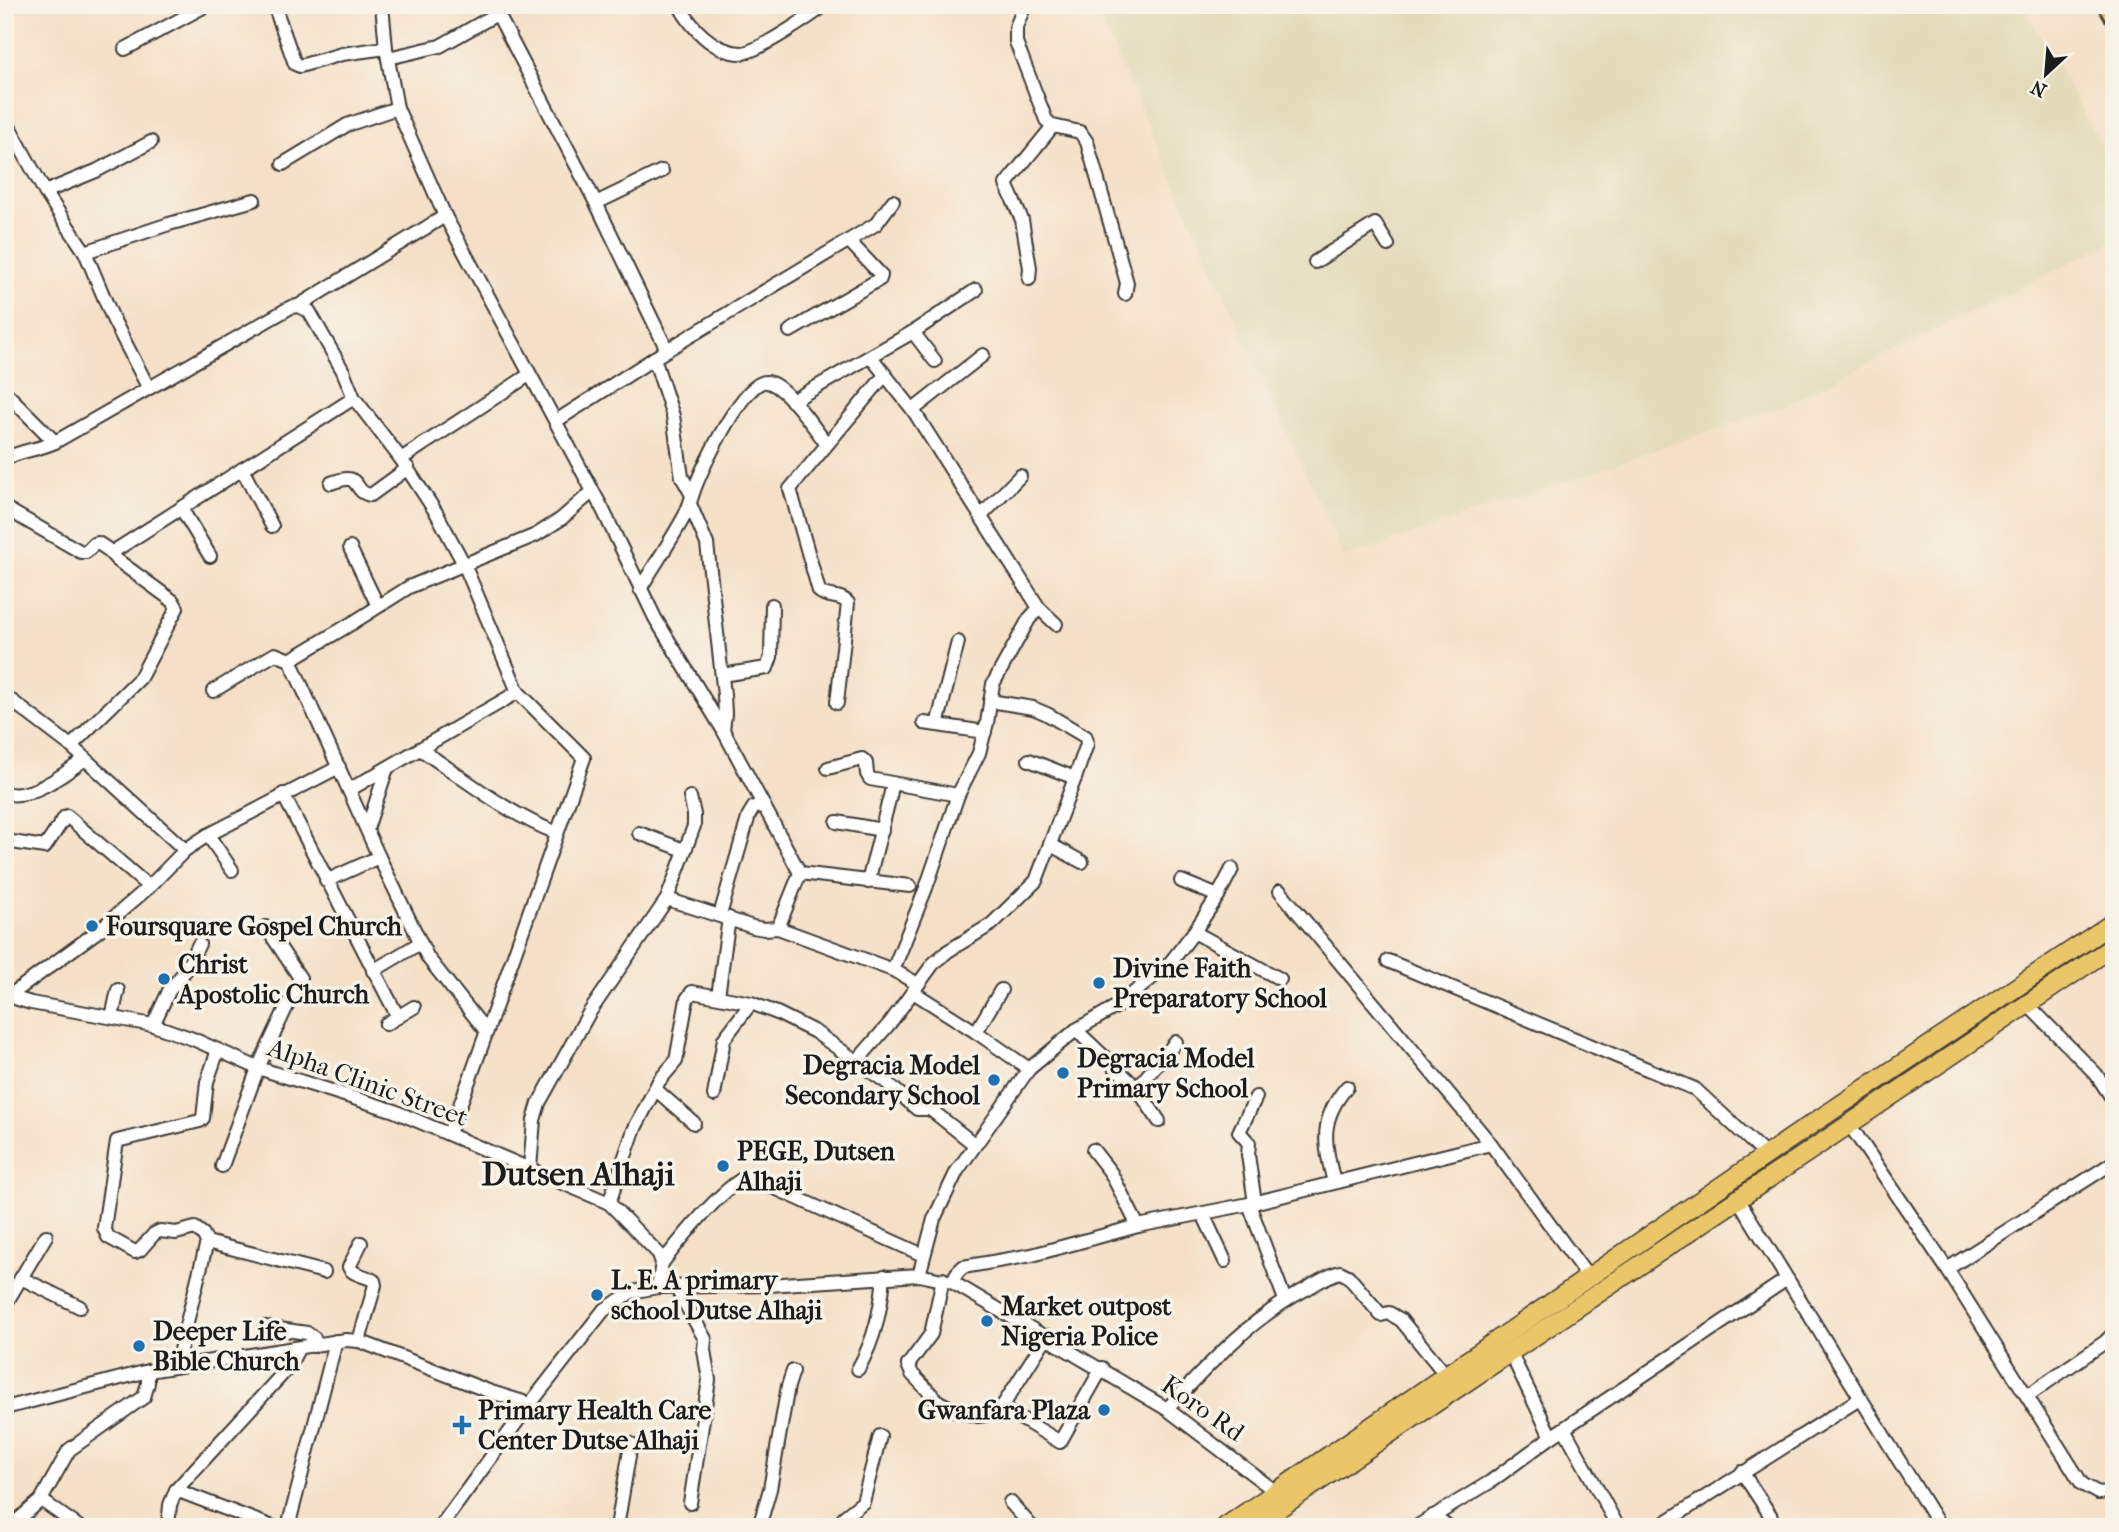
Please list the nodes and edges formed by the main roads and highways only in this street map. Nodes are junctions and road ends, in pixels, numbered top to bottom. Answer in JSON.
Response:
{"nodes":[{"id":1,"x":2108,"y":5,"type":"edge"},
{"id":2,"x":2114,"y":15,"type":"edge"},
{"id":3,"x":2114,"y":922,"type":"edge"},
{"id":4,"x":2114,"y":946,"type":"edge"},
{"id":5,"x":1225,"y":1527,"type":"edge"},
{"id":6,"x":1251,"y":1527,"type":"edge"}],
"edges":[{"from":1,"to":2,"type":"highway"},
{"from":3,"to":5,"type":"main road"},
{"from":4,"to":6,"type":"main road"}]}
